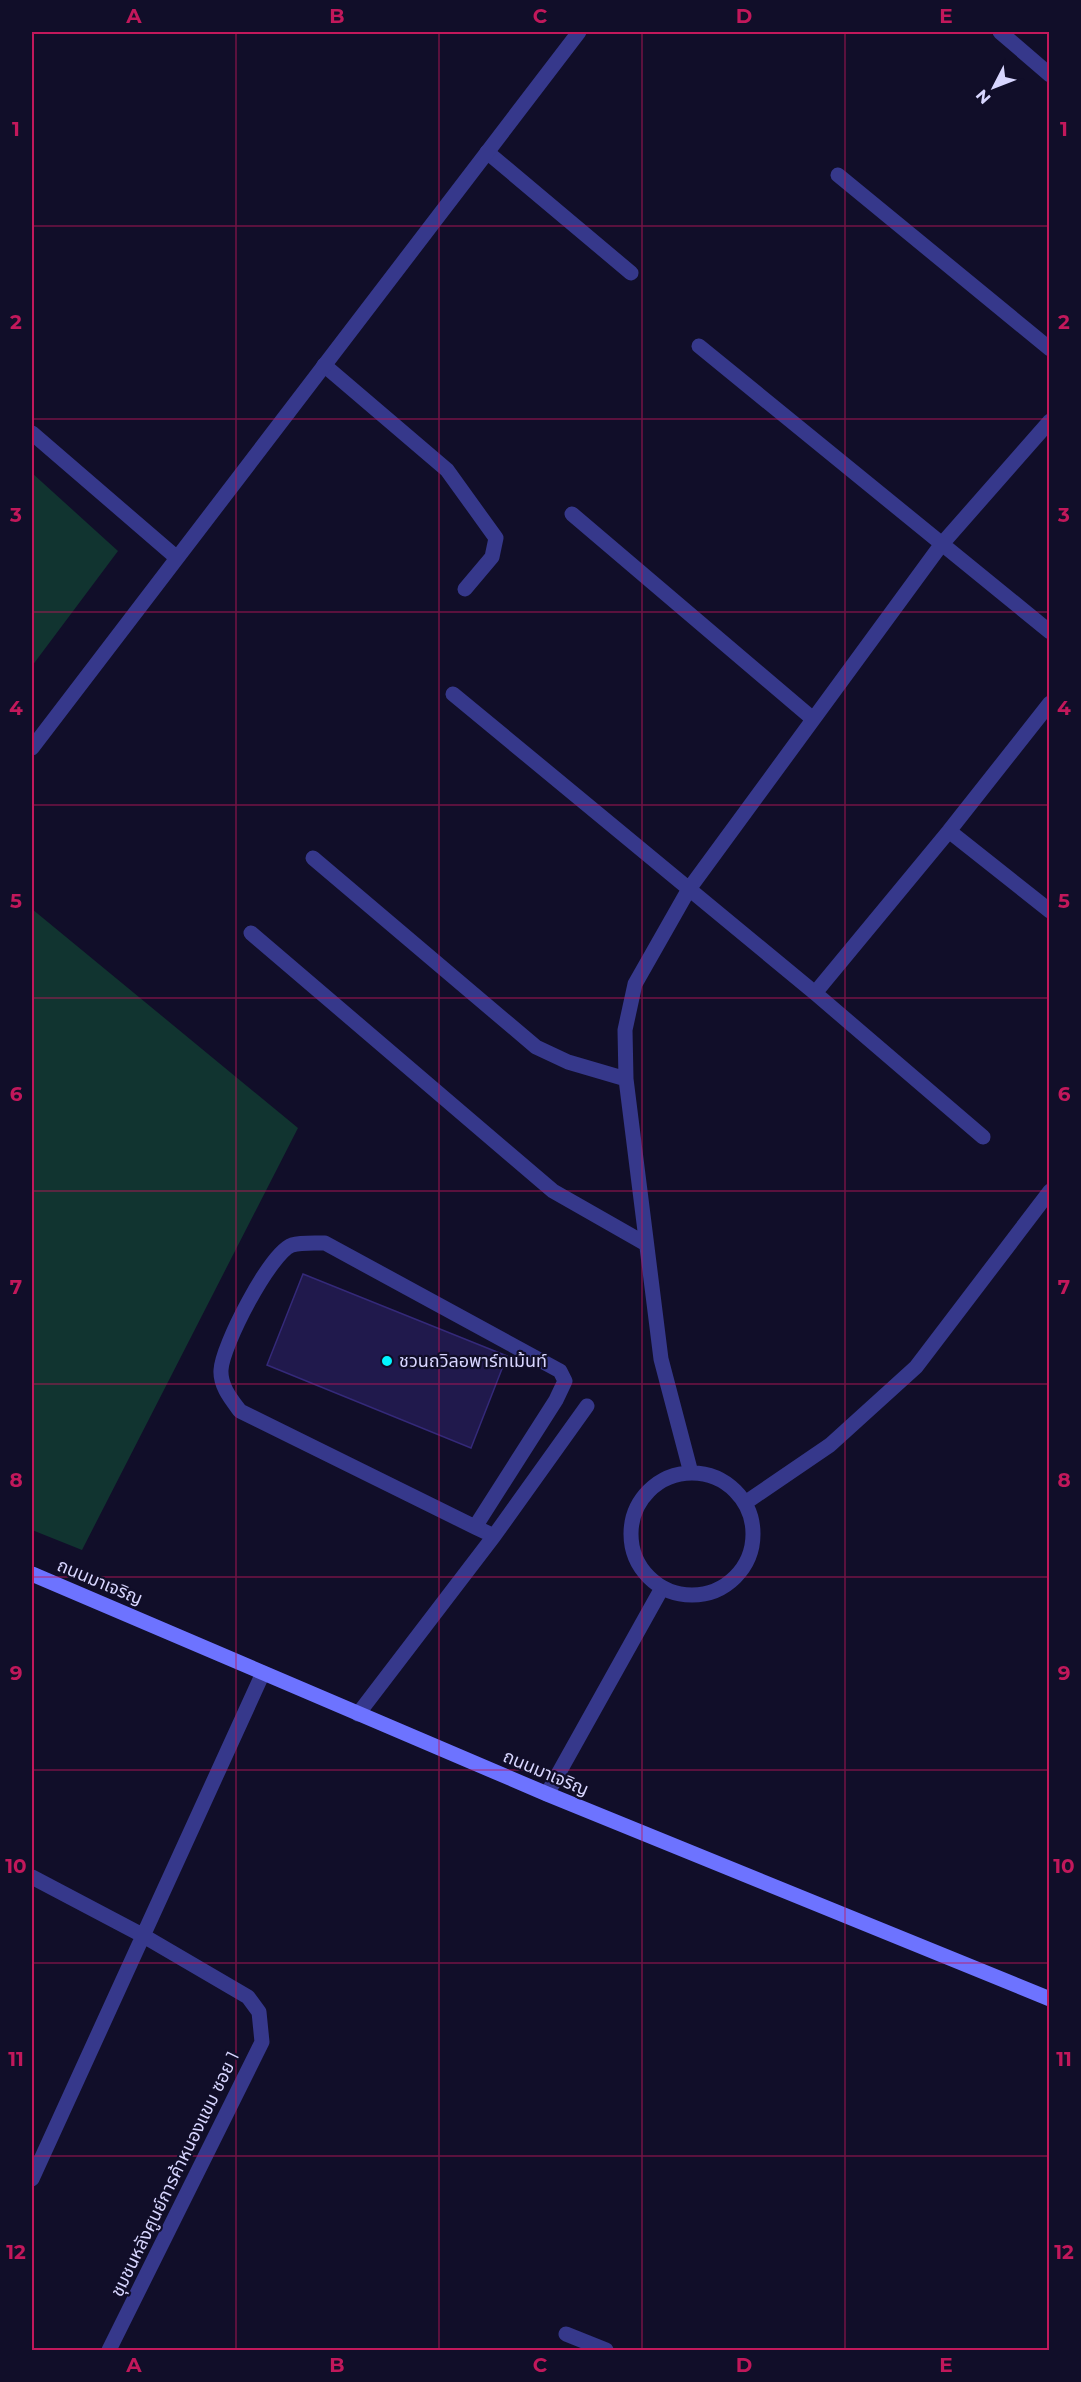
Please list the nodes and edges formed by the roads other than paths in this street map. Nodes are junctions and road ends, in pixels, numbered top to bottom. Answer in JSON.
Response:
{"nodes":[{"id":1,"x":579,"y":32,"type":"edge"},
{"id":2,"x":1000,"y":32,"type":"edge"},
{"id":3,"x":1050,"y":75,"type":"edge"},
{"id":4,"x":487,"y":153,"type":"junction"},
{"id":5,"x":838,"y":175,"type":"dead end"},
{"id":6,"x":631,"y":273,"type":"dead end"},
{"id":7,"x":699,"y":346,"type":"dead end"},
{"id":8,"x":1050,"y":349,"type":"edge"},
{"id":9,"x":324,"y":365,"type":"junction"},
{"id":10,"x":1050,"y":421,"type":"edge"},
{"id":11,"x":32,"y":433,"type":"edge"},
{"id":12,"x":572,"y":514,"type":"dead end"},
{"id":13,"x":941,"y":545,"type":"junction"},
{"id":14,"x":177,"y":558,"type":"junction"},
{"id":15,"x":465,"y":589,"type":"dead end"},
{"id":16,"x":1050,"y":632,"type":"edge"},
{"id":17,"x":453,"y":694,"type":"dead end"},
{"id":18,"x":1050,"y":704,"type":"edge"},
{"id":19,"x":813,"y":719,"type":"junction"},
{"id":20,"x":32,"y":748,"type":"edge"},
{"id":21,"x":949,"y":831,"type":"junction"},
{"id":22,"x":313,"y":858,"type":"dead end"},
{"id":23,"x":689,"y":889,"type":"junction"},
{"id":24,"x":1050,"y":911,"type":"edge"},
{"id":25,"x":251,"y":933,"type":"dead end"},
{"id":26,"x":815,"y":993,"type":"junction"},
{"id":27,"x":626,"y":1079,"type":"junction"},
{"id":28,"x":983,"y":1137,"type":"dead end"},
{"id":29,"x":1050,"y":1191,"type":"edge"},
{"id":30,"x":646,"y":1244,"type":"junction"},
{"id":31,"x":587,"y":1406,"type":"dead end"},
{"id":32,"x":691,"y":1473,"type":"junction"},
{"id":33,"x":745,"y":1503,"type":"junction"},
{"id":34,"x":475,"y":1527,"type":"junction"},
{"id":35,"x":494,"y":1536,"type":"junction"},
{"id":36,"x":32,"y":1574,"type":"edge"},
{"id":37,"x":662,"y":1588,"type":"junction"},
{"id":38,"x":263,"y":1673,"type":"junction"},
{"id":39,"x":358,"y":1714,"type":"junction"},
{"id":40,"x":548,"y":1794,"type":"junction"},
{"id":41,"x":33,"y":1883,"type":"edge"},
{"id":42,"x":142,"y":1935,"type":"junction"},
{"id":43,"x":1050,"y":1999,"type":"edge"},
{"id":44,"x":32,"y":2179,"type":"edge"},
{"id":45,"x":566,"y":2334,"type":"dead end"},
{"id":46,"x":109,"y":2350,"type":"edge"},
{"id":47,"x":606,"y":2350,"type":"edge"}],
"edges":[{"from":1,"to":4,"type":"street"},
{"from":2,"to":3,"type":"street"},
{"from":4,"to":6,"type":"street"},
{"from":4,"to":9,"type":"street"},
{"from":5,"to":8,"type":"street"},
{"from":7,"to":13,"type":"street"},
{"from":9,"to":14,"type":"street"},
{"from":9,"to":15,"type":"street"},
{"from":10,"to":13,"type":"street"},
{"from":11,"to":14,"type":"street"},
{"from":12,"to":19,"type":"street"},
{"from":13,"to":16,"type":"street"},
{"from":13,"to":19,"type":"street"},
{"from":14,"to":20,"type":"street"},
{"from":17,"to":23,"type":"street"},
{"from":18,"to":21,"type":"street"},
{"from":19,"to":23,"type":"street"},
{"from":21,"to":24,"type":"street"},
{"from":21,"to":26,"type":"street"},
{"from":22,"to":27,"type":"street"},
{"from":23,"to":26,"type":"street"},
{"from":23,"to":27,"type":"street"},
{"from":25,"to":30,"type":"street"},
{"from":26,"to":28,"type":"street"},
{"from":27,"to":30,"type":"street"},
{"from":29,"to":33,"type":"street"},
{"from":30,"to":32,"type":"street"},
{"from":31,"to":35,"type":"street"},
{"from":32,"to":33,"type":"street"},
{"from":32,"to":37,"type":"street"},
{"from":33,"to":37,"type":"street"},
{"from":34,"to":34,"type":"street"},
{"from":34,"to":35,"type":"street"},
{"from":35,"to":39,"type":"street"},
{"from":36,"to":38,"type":"main road","name":"ถนนมาเจริญ"},
{"from":37,"to":40,"type":"street"},
{"from":38,"to":39,"type":"main road","name":"ถนนมาเจริญ"},
{"from":38,"to":42,"type":"street"},
{"from":39,"to":40,"type":"main road","name":"ถนนมาเจริญ"},
{"from":40,"to":43,"type":"main road","name":"ถนนมาเจริญ"},
{"from":41,"to":42,"type":"street"},
{"from":42,"to":44,"type":"street"},
{"from":42,"to":46,"type":"street","name":"ชุมชนหลังศูนย์การค้าหนองแขม ซอย 1"},
{"from":45,"to":47,"type":"street"}]}
